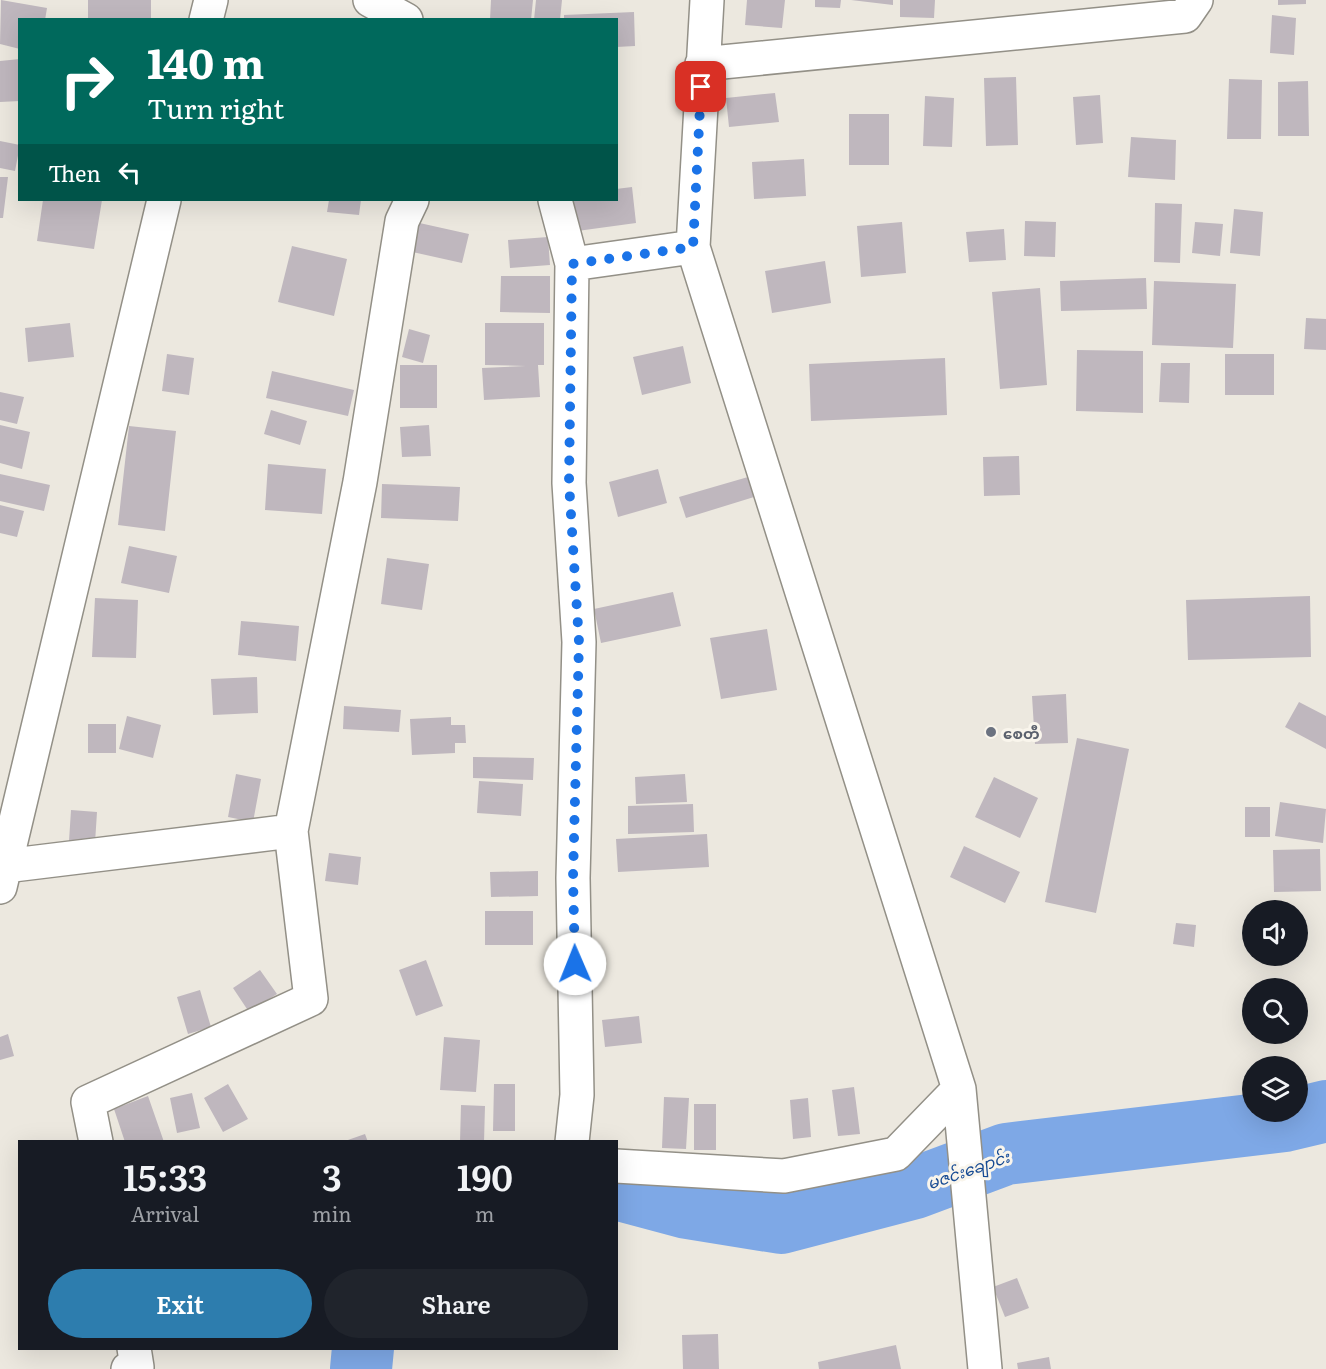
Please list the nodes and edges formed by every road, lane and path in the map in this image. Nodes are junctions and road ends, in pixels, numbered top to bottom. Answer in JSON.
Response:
{"nodes":[{"id":1,"x":211,"y":0,"type":"edge"},
{"id":2,"x":370,"y":0,"type":"edge"},
{"id":3,"x":706,"y":0,"type":"edge"},
{"id":4,"x":1196,"y":0,"type":"edge"},
{"id":5,"x":206,"y":18,"type":"edge"},
{"id":6,"x":402,"y":18,"type":"edge"},
{"id":7,"x":702,"y":64,"type":"junction"},
{"id":8,"x":164,"y":201,"type":"edge"},
{"id":9,"x":412,"y":201,"type":"edge"},
{"id":10,"x":555,"y":201,"type":"edge"},
{"id":11,"x":693,"y":247,"type":"junction"},
{"id":12,"x":572,"y":264,"type":"junction"},
{"id":13,"x":291,"y":831,"type":"junction"},
{"id":14,"x":3,"y":877,"type":"edge"},
{"id":15,"x":959,"y":1089,"type":"junction"},
{"id":16,"x":96,"y":1140,"type":"edge"},
{"id":17,"x":572,"y":1140,"type":"edge"},
{"id":18,"x":618,"y":1166,"type":"edge"},
{"id":19,"x":134,"y":1350,"type":"edge"},
{"id":20,"x":128,"y":1369,"type":"edge"},
{"id":21,"x":985,"y":1369,"type":"edge"}],
"edges":[{"from":1,"to":5,"type":"street"},
{"from":2,"to":6,"type":"street"},
{"from":3,"to":7,"type":"street"},
{"from":4,"to":7,"type":"street"},
{"from":7,"to":11,"type":"street"},
{"from":8,"to":14,"type":"street"},
{"from":9,"to":13,"type":"street"},
{"from":10,"to":12,"type":"street"},
{"from":11,"to":12,"type":"street"},
{"from":11,"to":15,"type":"street"},
{"from":12,"to":17,"type":"street"},
{"from":13,"to":14,"type":"street"},
{"from":13,"to":16,"type":"street"},
{"from":15,"to":18,"type":"street"},
{"from":15,"to":21,"type":"street"},
{"from":19,"to":20,"type":"street"}]}
